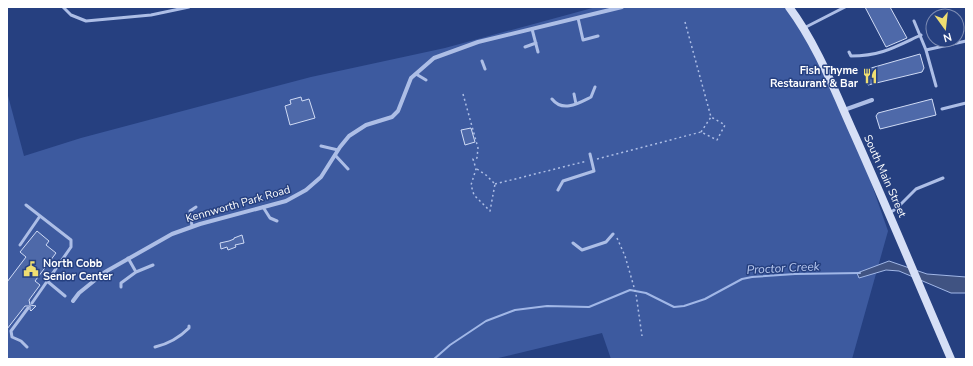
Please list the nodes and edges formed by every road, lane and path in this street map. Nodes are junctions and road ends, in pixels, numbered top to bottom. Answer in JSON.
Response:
{"nodes":[{"id":1,"x":62,"y":7,"type":"edge"},
{"id":2,"x":189,"y":7,"type":"edge"},
{"id":3,"x":622,"y":7,"type":"edge"},
{"id":4,"x":789,"y":7,"type":"edge"},
{"id":5,"x":845,"y":7,"type":"edge"},
{"id":6,"x":578,"y":18,"type":"junction"},
{"id":7,"x":914,"y":21,"type":"dead end"},
{"id":8,"x":685,"y":22,"type":"dead end"},
{"id":9,"x":803,"y":28,"type":"junction"},
{"id":10,"x":532,"y":29,"type":"junction"},
{"id":11,"x":921,"y":35,"type":"junction"},
{"id":12,"x":598,"y":36,"type":"dead end"},
{"id":13,"x":966,"y":41,"type":"edge"},
{"id":14,"x":536,"y":43,"type":"junction"},
{"id":15,"x":525,"y":47,"type":"dead end"},
{"id":16,"x":926,"y":50,"type":"junction"},
{"id":17,"x":538,"y":52,"type":"dead end"},
{"id":18,"x":849,"y":52,"type":"dead end"},
{"id":19,"x":482,"y":61,"type":"dead end"},
{"id":20,"x":485,"y":69,"type":"dead end"},
{"id":21,"x":415,"y":73,"type":"junction"},
{"id":22,"x":426,"y":80,"type":"dead end"},
{"id":23,"x":936,"y":86,"type":"dead end"},
{"id":24,"x":595,"y":87,"type":"dead end"},
{"id":25,"x":462,"y":94,"type":"dead end"},
{"id":26,"x":574,"y":94,"type":"dead end"},
{"id":27,"x":552,"y":99,"type":"dead end"},
{"id":28,"x":872,"y":100,"type":"dead end"},
{"id":29,"x":966,"y":103,"type":"edge"},
{"id":30,"x":576,"y":104,"type":"junction"},
{"id":31,"x":942,"y":109,"type":"dead end"},
{"id":32,"x":843,"y":110,"type":"junction"},
{"id":33,"x":710,"y":117,"type":"junction"},
{"id":34,"x":701,"y":132,"type":"junction"},
{"id":35,"x":321,"y":146,"type":"dead end"},
{"id":36,"x":338,"y":150,"type":"junction"},
{"id":37,"x":590,"y":154,"type":"dead end"},
{"id":38,"x":335,"y":156,"type":"junction"},
{"id":39,"x":591,"y":160,"type":"junction"},
{"id":40,"x":348,"y":169,"type":"dead end"},
{"id":41,"x":476,"y":169,"type":"junction"},
{"id":42,"x":943,"y":178,"type":"dead end"},
{"id":43,"x":495,"y":184,"type":"junction"},
{"id":44,"x":558,"y":190,"type":"dead end"},
{"id":45,"x":26,"y":205,"type":"dead end"},
{"id":46,"x":263,"y":207,"type":"junction"},
{"id":47,"x":196,"y":208,"type":"dead end"},
{"id":48,"x":889,"y":213,"type":"junction"},
{"id":49,"x":40,"y":216,"type":"junction"},
{"id":50,"x":277,"y":221,"type":"dead end"},
{"id":51,"x":192,"y":226,"type":"junction"},
{"id":52,"x":614,"y":234,"type":"joint"},
{"id":53,"x":573,"y":244,"type":"dead end"},
{"id":54,"x":20,"y":245,"type":"dead end"},
{"id":55,"x":128,"y":258,"type":"junction"},
{"id":56,"x":153,"y":265,"type":"dead end"},
{"id":57,"x":136,"y":272,"type":"junction"},
{"id":58,"x":47,"y":281,"type":"junction"},
{"id":59,"x":122,"y":287,"type":"dead end"},
{"id":60,"x":65,"y":296,"type":"dead end"},
{"id":61,"x":73,"y":301,"type":"dead end"},
{"id":62,"x":32,"y":303,"type":"dead end"},
{"id":63,"x":28,"y":308,"type":"dead end"},
{"id":64,"x":189,"y":326,"type":"dead end"},
{"id":65,"x":642,"y":336,"type":"dead end"},
{"id":66,"x":27,"y":347,"type":"dead end"},
{"id":67,"x":155,"y":347,"type":"dead end"},
{"id":68,"x":951,"y":359,"type":"edge"}],
"edges":[{"from":1,"to":2,"type":"lane"},
{"from":3,"to":6,"type":"street","name":"Kennworth Park Road"},
{"from":4,"to":9,"type":"main road","name":"South Main Street"},
{"from":5,"to":9,"type":"lane"},
{"from":6,"to":10,"type":"street","name":"Kennworth Park Road"},
{"from":6,"to":12,"type":"lane"},
{"from":7,"to":11,"type":"lane"},
{"from":8,"to":33,"type":"path"},
{"from":9,"to":32,"type":"main road","name":"South Main Street"},
{"from":10,"to":14,"type":"lane"},
{"from":10,"to":21,"type":"street","name":"Kennworth Park Road"},
{"from":11,"to":16,"type":"lane"},
{"from":11,"to":18,"type":"lane"},
{"from":13,"to":16,"type":"lane"},
{"from":14,"to":15,"type":"lane"},
{"from":14,"to":17,"type":"lane"},
{"from":16,"to":23,"type":"lane"},
{"from":19,"to":20,"type":"lane"},
{"from":21,"to":22,"type":"lane"},
{"from":21,"to":36,"type":"street","name":"Kennworth Park Road"},
{"from":24,"to":30,"type":"lane"},
{"from":25,"to":41,"type":"path"},
{"from":26,"to":30,"type":"lane"},
{"from":27,"to":30,"type":"lane"},
{"from":28,"to":32,"type":"street"},
{"from":29,"to":31,"type":"lane"},
{"from":32,"to":48,"type":"main road","name":"South Main Street"},
{"from":33,"to":34,"type":"path"},
{"from":33,"to":34,"type":"path"},
{"from":34,"to":39,"type":"path"},
{"from":35,"to":36,"type":"lane"},
{"from":36,"to":38,"type":"street","name":"Kennworth Park Road"},
{"from":37,"to":39,"type":"lane"},
{"from":38,"to":40,"type":"lane"},
{"from":38,"to":46,"type":"street","name":"Kennworth Park Road"},
{"from":39,"to":43,"type":"path"},
{"from":39,"to":44,"type":"lane"},
{"from":41,"to":43,"type":"path"},
{"from":41,"to":43,"type":"path"},
{"from":42,"to":48,"type":"lane"},
{"from":45,"to":49,"type":"lane"},
{"from":46,"to":50,"type":"lane"},
{"from":46,"to":51,"type":"street","name":"Kennworth Park Road"},
{"from":47,"to":51,"type":"lane"},
{"from":48,"to":68,"type":"main road","name":"South Main Street"},
{"from":49,"to":54,"type":"lane"},
{"from":49,"to":58,"type":"lane"},
{"from":51,"to":55,"type":"street","name":"Kennworth Park Road"},
{"from":52,"to":53,"type":"lane"},
{"from":52,"to":65,"type":"path"},
{"from":55,"to":57,"type":"lane"},
{"from":55,"to":61,"type":"street","name":"Kennworth Park Road"},
{"from":56,"to":57,"type":"lane"},
{"from":57,"to":59,"type":"lane"},
{"from":58,"to":60,"type":"lane"},
{"from":58,"to":62,"type":"lane"},
{"from":63,"to":66,"type":"lane"},
{"from":64,"to":67,"type":"lane"}]}
